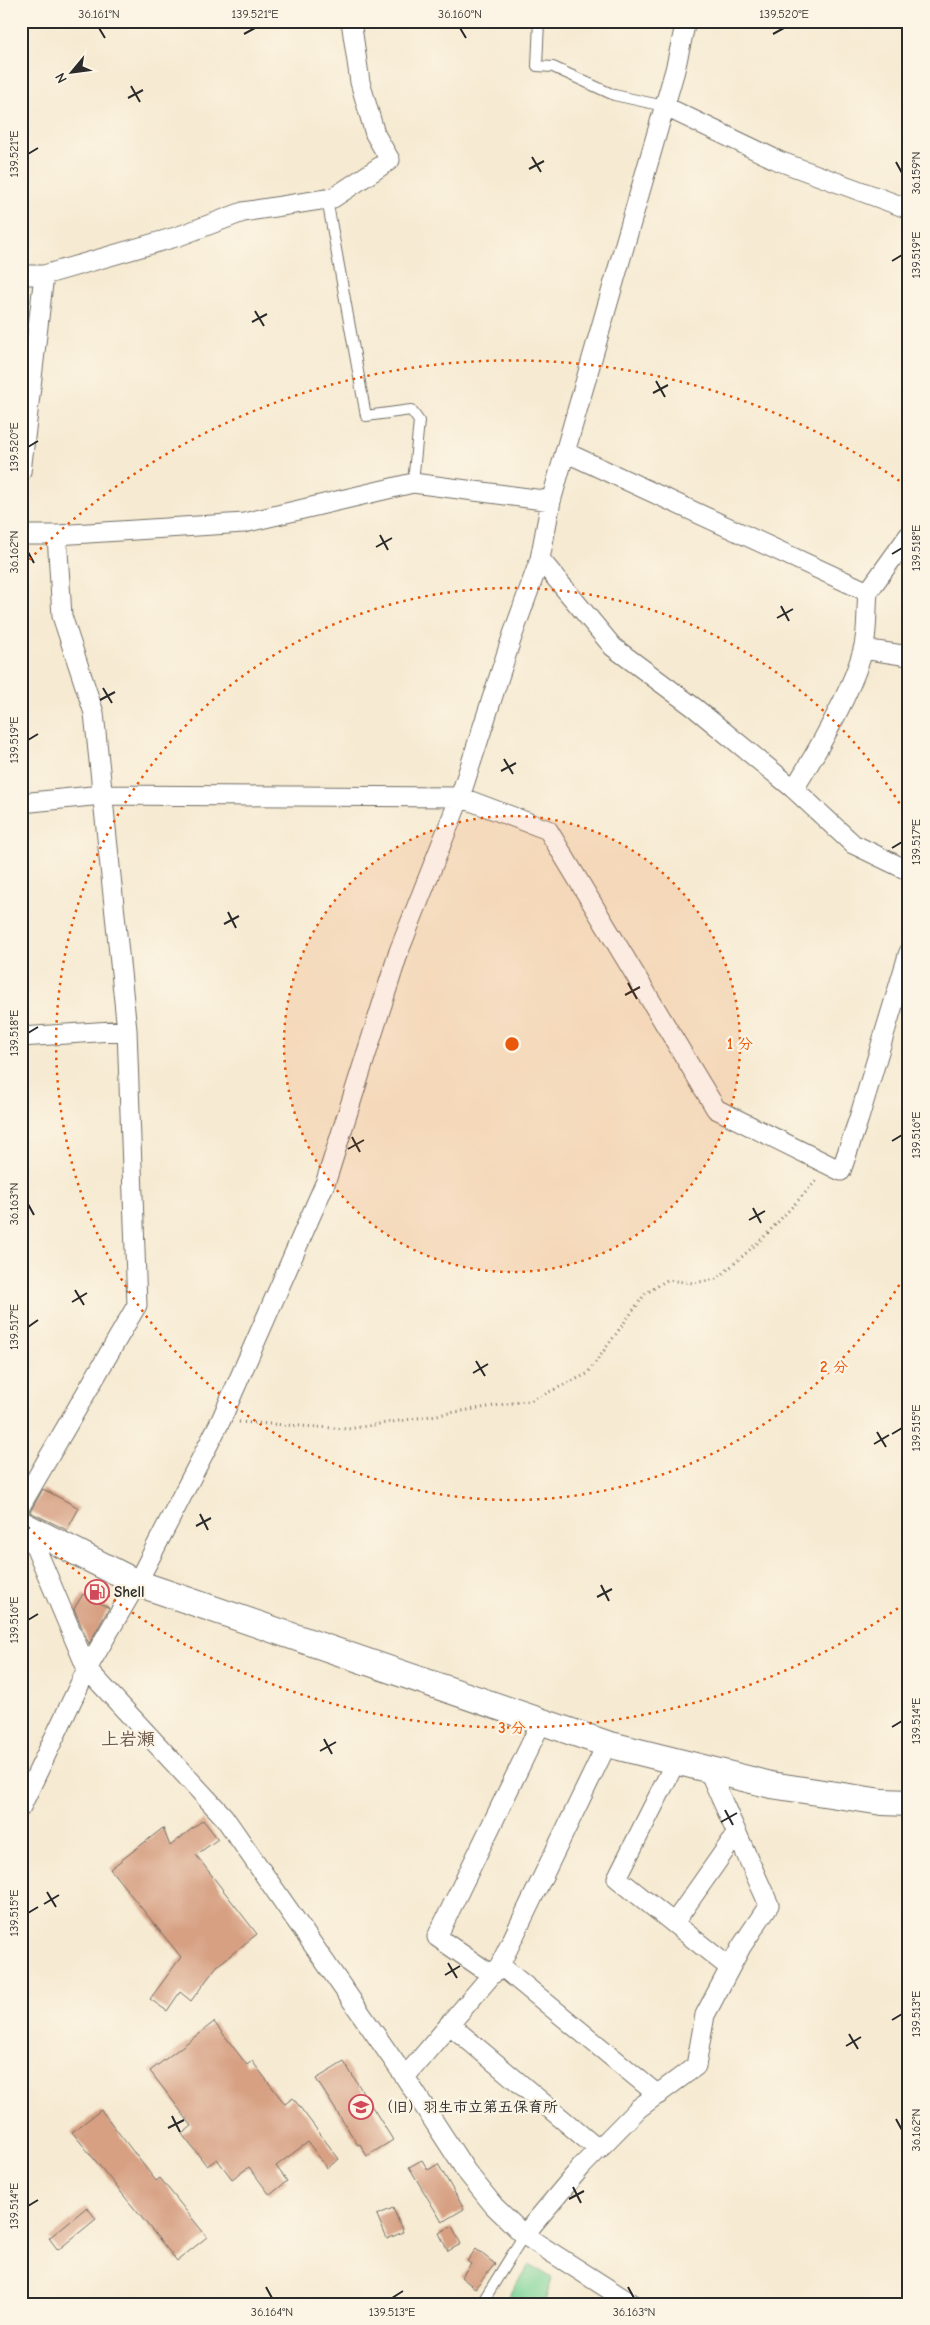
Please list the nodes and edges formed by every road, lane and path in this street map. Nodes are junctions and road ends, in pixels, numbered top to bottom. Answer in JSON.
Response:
{"nodes":[{"id":1,"x":352,"y":21,"type":"edge"},
{"id":2,"x":539,"y":21,"type":"edge"},
{"id":3,"x":686,"y":21,"type":"edge"},
{"id":4,"x":664,"y":106,"type":"junction"},
{"id":5,"x":327,"y":199,"type":"junction"},
{"id":6,"x":909,"y":209,"type":"edge"},
{"id":7,"x":21,"y":275,"type":"edge"},
{"id":8,"x":44,"y":275,"type":"junction"},
{"id":9,"x":565,"y":452,"type":"junction"},
{"id":10,"x":21,"y":472,"type":"edge"},
{"id":11,"x":412,"y":483,"type":"junction"},
{"id":12,"x":551,"y":501,"type":"junction"},
{"id":13,"x":909,"y":534,"type":"edge"},
{"id":14,"x":21,"y":535,"type":"edge"},
{"id":15,"x":57,"y":535,"type":"junction"},
{"id":16,"x":540,"y":559,"type":"junction"},
{"id":17,"x":868,"y":592,"type":"junction"},
{"id":18,"x":863,"y":649,"type":"junction"},
{"id":19,"x":909,"y":656,"type":"edge"},
{"id":20,"x":794,"y":789,"type":"junction"},
{"id":21,"x":102,"y":795,"type":"junction"},
{"id":22,"x":460,"y":797,"type":"junction"},
{"id":23,"x":21,"y":803,"type":"edge"},
{"id":24,"x":909,"y":872,"type":"edge"},
{"id":25,"x":909,"y":952,"type":"edge"},
{"id":26,"x":128,"y":1030,"type":"junction"},
{"id":27,"x":21,"y":1038,"type":"edge"},
{"id":28,"x":830,"y":1166,"type":"junction"},
{"id":29,"x":221,"y":1420,"type":"junction"},
{"id":30,"x":23,"y":1519,"type":"edge"},
{"id":31,"x":137,"y":1583,"type":"junction"},
{"id":32,"x":87,"y":1669,"type":"junction"},
{"id":33,"x":542,"y":1721,"type":"junction"},
{"id":34,"x":606,"y":1744,"type":"junction"},
{"id":35,"x":676,"y":1761,"type":"junction"},
{"id":36,"x":708,"y":1769,"type":"junction"},
{"id":37,"x":909,"y":1803,"type":"edge"},
{"id":38,"x":21,"y":1807,"type":"edge"},
{"id":39,"x":737,"y":1834,"type":"junction"},
{"id":40,"x":674,"y":1923,"type":"junction"},
{"id":41,"x":730,"y":1968,"type":"junction"},
{"id":42,"x":496,"y":1970,"type":"junction"},
{"id":43,"x":449,"y":2024,"type":"junction"},
{"id":44,"x":405,"y":2077,"type":"junction"},
{"id":45,"x":658,"y":2095,"type":"junction"},
{"id":46,"x":599,"y":2150,"type":"junction"},
{"id":47,"x":524,"y":2235,"type":"junction"},
{"id":48,"x":485,"y":2298,"type":"dead end"},
{"id":49,"x":632,"y":2304,"type":"edge"}],
"edges":[{"from":1,"to":5,"type":"street"},
{"from":2,"to":4,"type":"lane"},
{"from":3,"to":4,"type":"street"},
{"from":4,"to":6,"type":"street"},
{"from":4,"to":9,"type":"street"},
{"from":5,"to":8,"type":"street"},
{"from":5,"to":11,"type":"lane"},
{"from":7,"to":8,"type":"street"},
{"from":8,"to":10,"type":"street"},
{"from":9,"to":12,"type":"street"},
{"from":9,"to":17,"type":"street"},
{"from":11,"to":12,"type":"street"},
{"from":11,"to":15,"type":"street"},
{"from":12,"to":16,"type":"street"},
{"from":13,"to":17,"type":"street"},
{"from":14,"to":15,"type":"street"},
{"from":15,"to":21,"type":"street"},
{"from":16,"to":20,"type":"street"},
{"from":16,"to":22,"type":"street"},
{"from":17,"to":18,"type":"street"},
{"from":18,"to":19,"type":"street"},
{"from":18,"to":20,"type":"street"},
{"from":20,"to":24,"type":"street"},
{"from":21,"to":22,"type":"street"},
{"from":21,"to":23,"type":"street"},
{"from":21,"to":26,"type":"street"},
{"from":22,"to":28,"type":"street"},
{"from":22,"to":29,"type":"street"},
{"from":25,"to":28,"type":"street"},
{"from":26,"to":27,"type":"street"},
{"from":26,"to":30,"type":"street"},
{"from":28,"to":29,"type":"path"},
{"from":29,"to":31,"type":"street"},
{"from":30,"to":31,"type":"street"},
{"from":30,"to":32,"type":"street"},
{"from":31,"to":32,"type":"street"},
{"from":31,"to":33,"type":"street"},
{"from":32,"to":38,"type":"street"},
{"from":32,"to":44,"type":"street"},
{"from":33,"to":34,"type":"street"},
{"from":33,"to":42,"type":"street"},
{"from":34,"to":35,"type":"street"},
{"from":34,"to":42,"type":"street"},
{"from":35,"to":36,"type":"street"},
{"from":35,"to":40,"type":"street"},
{"from":36,"to":37,"type":"street"},
{"from":36,"to":39,"type":"street"},
{"from":39,"to":40,"type":"street"},
{"from":39,"to":41,"type":"street"},
{"from":40,"to":41,"type":"street"},
{"from":41,"to":45,"type":"street"},
{"from":42,"to":43,"type":"street"},
{"from":42,"to":45,"type":"street"},
{"from":43,"to":44,"type":"street"},
{"from":43,"to":46,"type":"street"},
{"from":44,"to":47,"type":"street"},
{"from":45,"to":46,"type":"street"},
{"from":46,"to":47,"type":"street"},
{"from":47,"to":48,"type":"lane"},
{"from":47,"to":49,"type":"street"}]}
